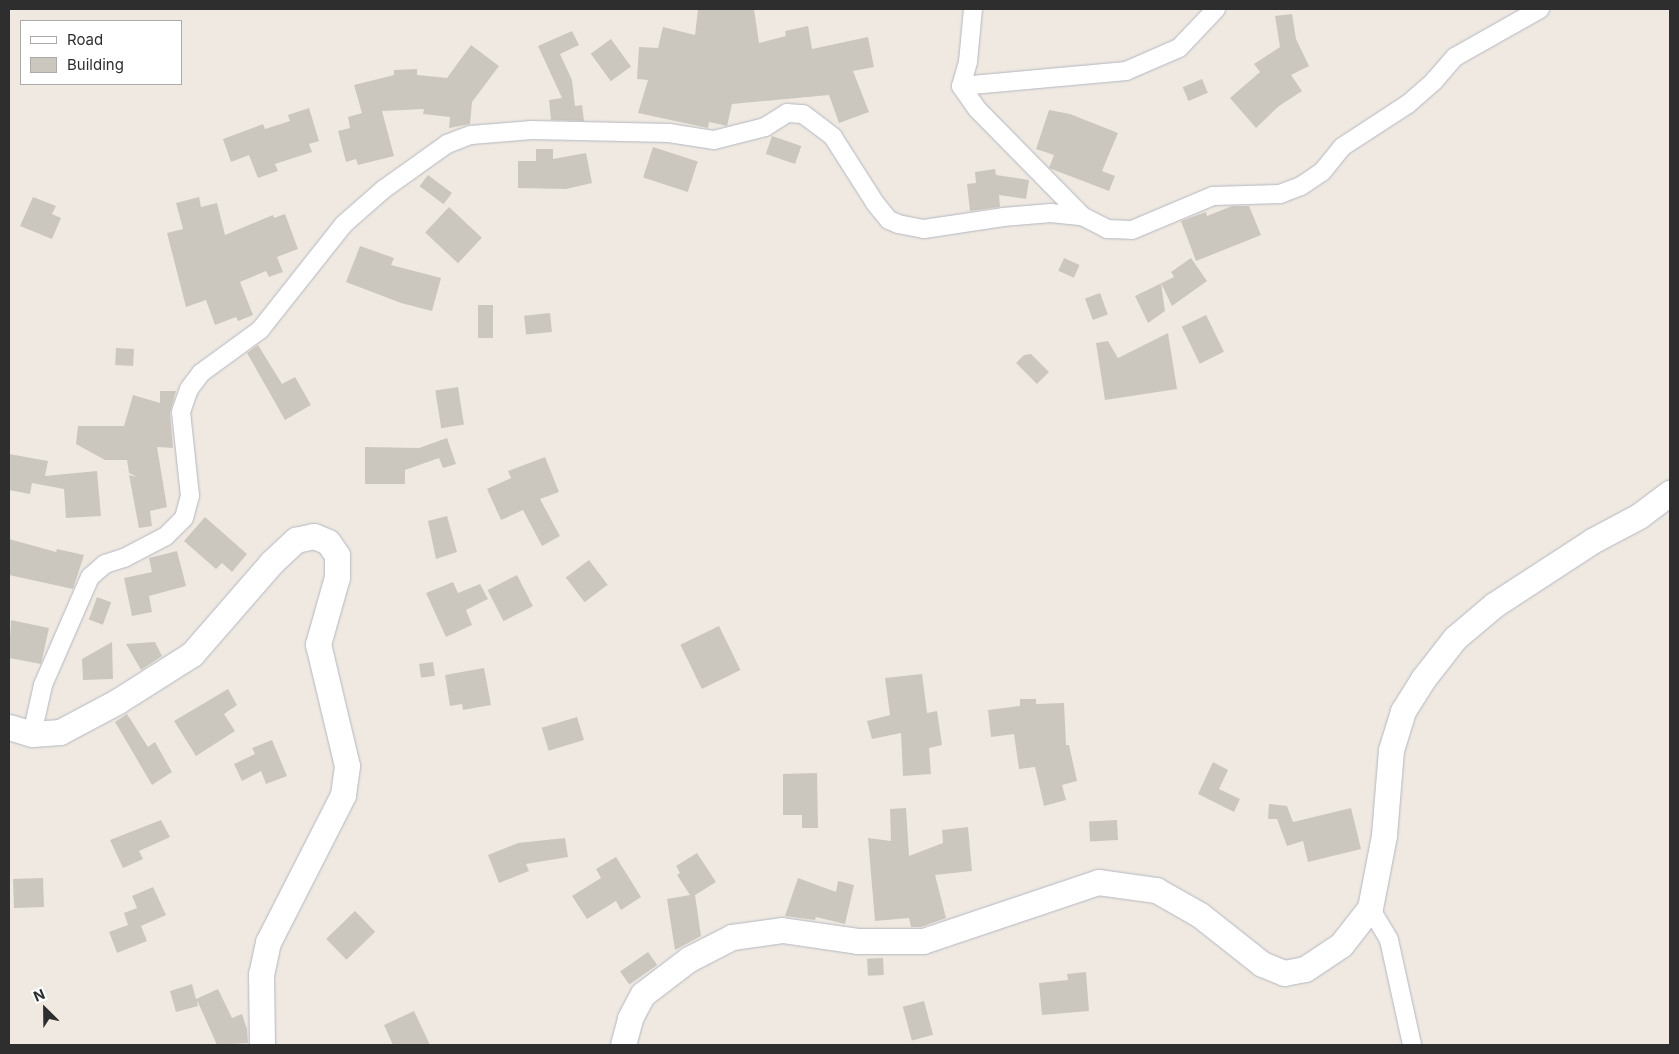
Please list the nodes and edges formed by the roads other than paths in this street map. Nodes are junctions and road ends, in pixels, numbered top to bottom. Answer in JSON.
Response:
{"nodes":[{"id":1,"x":973,"y":9,"type":"edge"},
{"id":2,"x":1216,"y":9,"type":"edge"},
{"id":3,"x":1540,"y":9,"type":"edge"},
{"id":4,"x":961,"y":86,"type":"junction"},
{"id":5,"x":1082,"y":216,"type":"junction"},
{"id":6,"x":1670,"y":493,"type":"edge"},
{"id":7,"x":9,"y":727,"type":"edge"},
{"id":8,"x":32,"y":734,"type":"junction"},
{"id":9,"x":1370,"y":908,"type":"junction"},
{"id":10,"x":262,"y":1045,"type":"edge"},
{"id":11,"x":623,"y":1045,"type":"edge"},
{"id":12,"x":1412,"y":1045,"type":"edge"}],
"edges":[{"from":1,"to":4,"type":"street"},
{"from":2,"to":4,"type":"street"},
{"from":3,"to":5,"type":"street"},
{"from":4,"to":5,"type":"street"},
{"from":5,"to":8,"type":"street"},
{"from":6,"to":9,"type":"main road"},
{"from":7,"to":8,"type":"main road"},
{"from":8,"to":10,"type":"main road"},
{"from":9,"to":11,"type":"main road"},
{"from":9,"to":12,"type":"street"}]}
